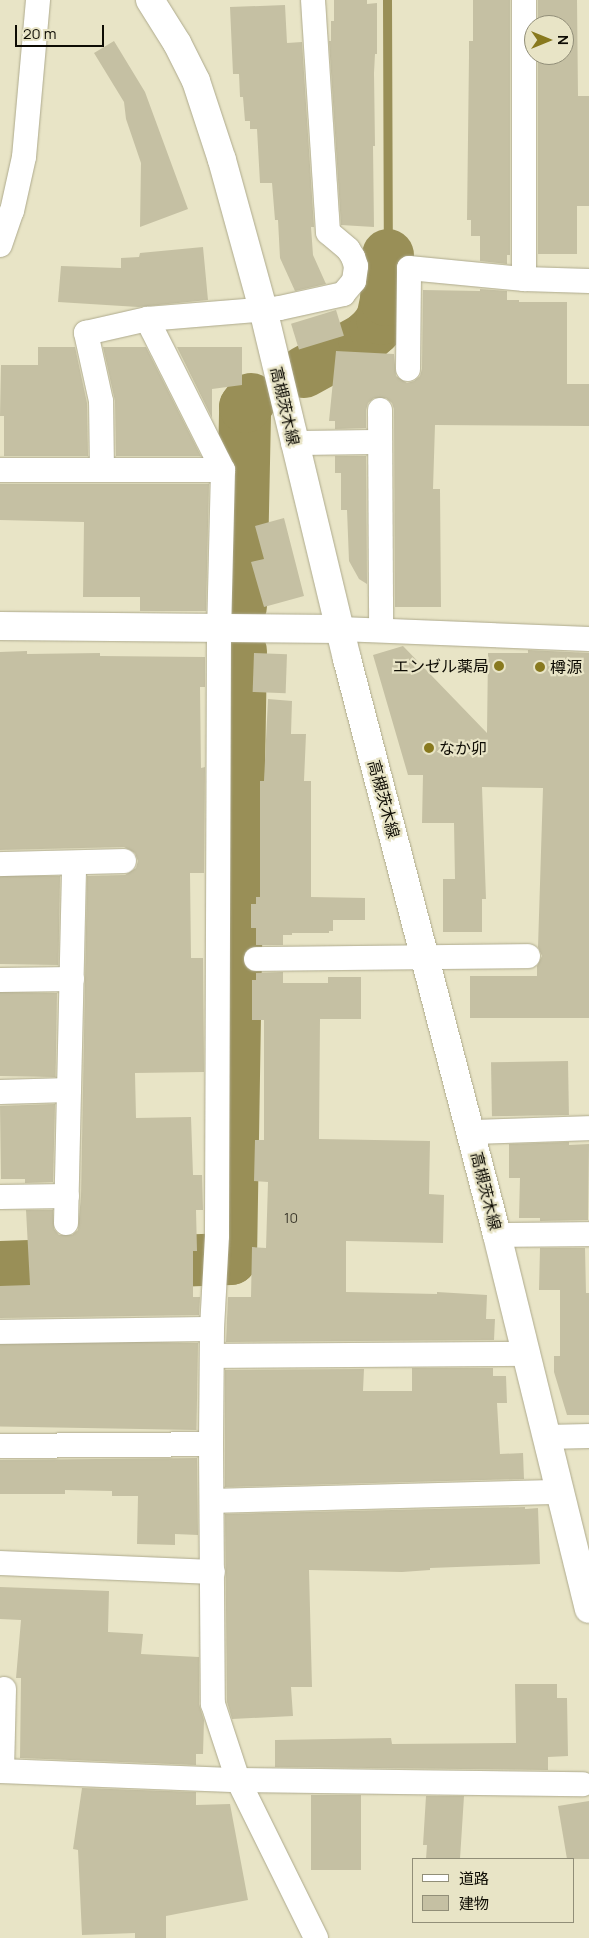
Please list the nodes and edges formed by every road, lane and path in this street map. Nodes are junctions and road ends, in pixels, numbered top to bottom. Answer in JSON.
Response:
{"nodes":[{"id":1,"x":38,"y":0,"type":"edge"},
{"id":2,"x":150,"y":0,"type":"edge"},
{"id":3,"x":313,"y":0,"type":"edge"},
{"id":4,"x":524,"y":0,"type":"edge"},
{"id":5,"x":0,"y":245,"type":"edge"},
{"id":6,"x":524,"y":278,"type":"junction"},
{"id":7,"x":589,"y":281,"type":"edge"},
{"id":8,"x":263,"y":309,"type":"junction"},
{"id":9,"x":146,"y":318,"type":"junction"},
{"id":10,"x":408,"y":369,"type":"dead end"},
{"id":11,"x":380,"y":410,"type":"dead end"},
{"id":12,"x":294,"y":442,"type":"junction"},
{"id":13,"x":380,"y":442,"type":"junction"},
{"id":14,"x":0,"y":470,"type":"edge"},
{"id":15,"x":102,"y":470,"type":"junction"},
{"id":16,"x":223,"y":470,"type":"junction"},
{"id":17,"x":0,"y":626,"type":"edge"},
{"id":18,"x":219,"y":629,"type":"junction"},
{"id":19,"x":340,"y":629,"type":"junction"},
{"id":20,"x":381,"y":629,"type":"junction"},
{"id":21,"x":589,"y":639,"type":"edge"},
{"id":22,"x":124,"y":862,"type":"dead end"},
{"id":23,"x":74,"y":863,"type":"junction"},
{"id":24,"x":0,"y":864,"type":"edge"},
{"id":25,"x":528,"y":956,"type":"dead end"},
{"id":26,"x":425,"y":957,"type":"junction"},
{"id":27,"x":256,"y":959,"type":"dead end"},
{"id":28,"x":72,"y":979,"type":"junction"},
{"id":29,"x":0,"y":980,"type":"edge"},
{"id":30,"x":69,"y":1090,"type":"junction"},
{"id":31,"x":0,"y":1092,"type":"edge"},
{"id":32,"x":589,"y":1128,"type":"edge"},
{"id":33,"x":471,"y":1132,"type":"junction"},
{"id":34,"x":67,"y":1196,"type":"junction"},
{"id":35,"x":0,"y":1197,"type":"edge"},
{"id":36,"x":66,"y":1223,"type":"dead end"},
{"id":37,"x":589,"y":1234,"type":"edge"},
{"id":38,"x":497,"y":1235,"type":"junction"},
{"id":39,"x":212,"y":1329,"type":"junction"},
{"id":40,"x":0,"y":1332,"type":"edge"},
{"id":41,"x":526,"y":1354,"type":"junction"},
{"id":42,"x":212,"y":1356,"type":"junction"},
{"id":43,"x":589,"y":1436,"type":"edge"},
{"id":44,"x":546,"y":1437,"type":"junction"},
{"id":45,"x":211,"y":1444,"type":"junction"},
{"id":46,"x":0,"y":1446,"type":"edge"},
{"id":47,"x":560,"y":1492,"type":"junction"},
{"id":48,"x":212,"y":1500,"type":"junction"},
{"id":49,"x":580,"y":1537,"type":"edge"},
{"id":50,"x":0,"y":1563,"type":"edge"},
{"id":51,"x":213,"y":1572,"type":"junction"},
{"id":52,"x":589,"y":1609,"type":"edge"},
{"id":53,"x":4,"y":1689,"type":"dead end"},
{"id":54,"x":1,"y":1771,"type":"edge"},
{"id":55,"x":238,"y":1780,"type":"junction"},
{"id":56,"x":583,"y":1784,"type":"dead end"},
{"id":57,"x":316,"y":1938,"type":"edge"}],
"edges":[{"from":1,"to":5,"type":"street"},
{"from":2,"to":8,"type":"main road","name":"高槻茨木線"},
{"from":3,"to":8,"type":"street"},
{"from":4,"to":6,"type":"street"},
{"from":6,"to":7,"type":"street"},
{"from":6,"to":10,"type":"street"},
{"from":8,"to":9,"type":"street"},
{"from":8,"to":12,"type":"main road","name":"高槻茨木線"},
{"from":9,"to":15,"type":"street"},
{"from":9,"to":16,"type":"street"},
{"from":11,"to":13,"type":"street"},
{"from":12,"to":13,"type":"street"},
{"from":12,"to":19,"type":"main road","name":"高槻茨木線"},
{"from":13,"to":20,"type":"street"},
{"from":14,"to":15,"type":"street"},
{"from":15,"to":16,"type":"street"},
{"from":16,"to":18,"type":"street"},
{"from":17,"to":18,"type":"main road"},
{"from":18,"to":19,"type":"main road"},
{"from":18,"to":39,"type":"street"},
{"from":19,"to":20,"type":"street"},
{"from":19,"to":26,"type":"main road","name":"高槻茨木線"},
{"from":20,"to":21,"type":"street"},
{"from":22,"to":23,"type":"street"},
{"from":23,"to":24,"type":"street"},
{"from":23,"to":28,"type":"street"},
{"from":25,"to":26,"type":"street"},
{"from":26,"to":27,"type":"street"},
{"from":26,"to":33,"type":"main road","name":"高槻茨木線"},
{"from":28,"to":29,"type":"street"},
{"from":28,"to":30,"type":"street"},
{"from":30,"to":31,"type":"street"},
{"from":30,"to":34,"type":"street"},
{"from":32,"to":33,"type":"street"},
{"from":33,"to":38,"type":"main road","name":"高槻茨木線"},
{"from":34,"to":35,"type":"street"},
{"from":34,"to":36,"type":"street"},
{"from":37,"to":38,"type":"street"},
{"from":38,"to":41,"type":"main road","name":"高槻茨木線"},
{"from":39,"to":40,"type":"street"},
{"from":39,"to":42,"type":"street"},
{"from":41,"to":42,"type":"street"},
{"from":41,"to":44,"type":"main road","name":"高槻茨木線"},
{"from":42,"to":45,"type":"street"},
{"from":43,"to":44,"type":"street"},
{"from":44,"to":47,"type":"main road","name":"高槻茨木線"},
{"from":45,"to":46,"type":"street"},
{"from":45,"to":48,"type":"street"},
{"from":47,"to":48,"type":"street"},
{"from":47,"to":49,"type":"main road","name":"高槻茨木線"},
{"from":48,"to":51,"type":"street"},
{"from":49,"to":52,"type":"main road","name":"高槻茨木線"},
{"from":50,"to":51,"type":"street"},
{"from":51,"to":55,"type":"street"},
{"from":53,"to":54,"type":"street"},
{"from":54,"to":55,"type":"street"},
{"from":55,"to":56,"type":"street"},
{"from":55,"to":57,"type":"street"}]}
